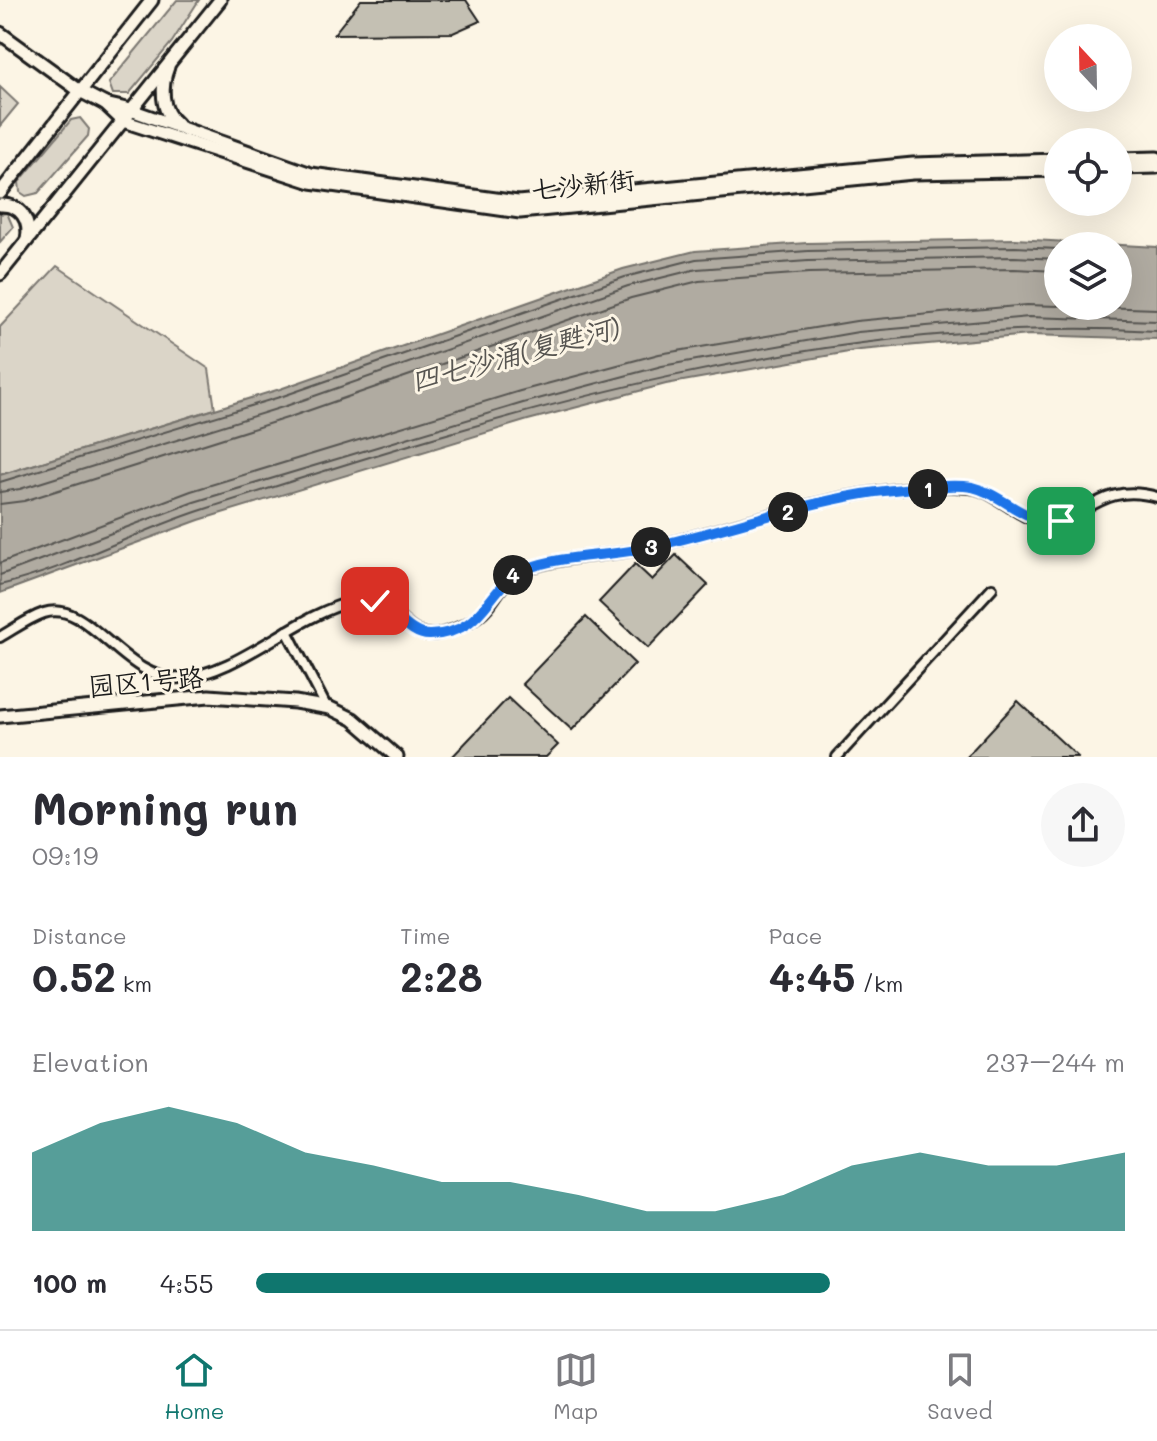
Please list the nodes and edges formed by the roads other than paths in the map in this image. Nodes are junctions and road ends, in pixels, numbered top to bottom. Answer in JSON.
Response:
{"nodes":[{"id":1,"x":152,"y":0,"type":"edge"},
{"id":2,"x":220,"y":0,"type":"edge"},
{"id":3,"x":0,"y":33,"type":"edge"},
{"id":4,"x":172,"y":60,"type":"junction"},
{"id":5,"x":80,"y":91,"type":"junction"},
{"id":6,"x":105,"y":104,"type":"junction"},
{"id":7,"x":131,"y":110,"type":"junction"},
{"id":8,"x":123,"y":121,"type":"junction"},
{"id":9,"x":180,"y":127,"type":"junction"},
{"id":10,"x":1157,"y":158,"type":"edge"},
{"id":11,"x":1132,"y":159,"type":"edge"},
{"id":12,"x":1044,"y":160,"type":"edge"},
{"id":13,"x":1157,"y":167,"type":"edge"},
{"id":14,"x":1132,"y":168,"type":"edge"},
{"id":15,"x":1044,"y":170,"type":"edge"},
{"id":16,"x":0,"y":193,"type":"edge"},
{"id":17,"x":0,"y":205,"type":"edge"},
{"id":18,"x":27,"y":241,"type":"junction"},
{"id":19,"x":0,"y":274,"type":"edge"},
{"id":20,"x":1157,"y":497,"type":"edge"},
{"id":21,"x":992,"y":588,"type":"dead end"},
{"id":22,"x":287,"y":631,"type":"junction"},
{"id":23,"x":0,"y":637,"type":"edge"},
{"id":24,"x":328,"y":709,"type":"junction"},
{"id":25,"x":0,"y":716,"type":"edge"},
{"id":26,"x":397,"y":757,"type":"edge"},
{"id":27,"x":837,"y":757,"type":"edge"}],
"edges":[{"from":1,"to":5,"type":"street"},
{"from":2,"to":4,"type":"street"},
{"from":3,"to":5,"type":"street"},
{"from":4,"to":7,"type":"street"},
{"from":4,"to":9,"type":"street"},
{"from":5,"to":6,"type":"street"},
{"from":5,"to":16,"type":"street"},
{"from":6,"to":7,"type":"street","name":"七沙新街"},
{"from":6,"to":8,"type":"street"},
{"from":7,"to":8,"type":"street"},
{"from":7,"to":9,"type":"street","name":"七沙新街"},
{"from":8,"to":15,"type":"street","name":"七沙新街"},
{"from":8,"to":18,"type":"street"},
{"from":9,"to":12,"type":"street","name":"七沙新街"},
{"from":10,"to":11,"type":"street"},
{"from":13,"to":14,"type":"street"},
{"from":17,"to":18,"type":"street"},
{"from":18,"to":19,"type":"street"},
{"from":20,"to":22,"type":"street"},
{"from":21,"to":27,"type":"street"},
{"from":22,"to":23,"type":"street"},
{"from":22,"to":24,"type":"street"},
{"from":24,"to":25,"type":"street","name":"园区1号路"},
{"from":24,"to":26,"type":"street","name":"园区1号路"}]}
